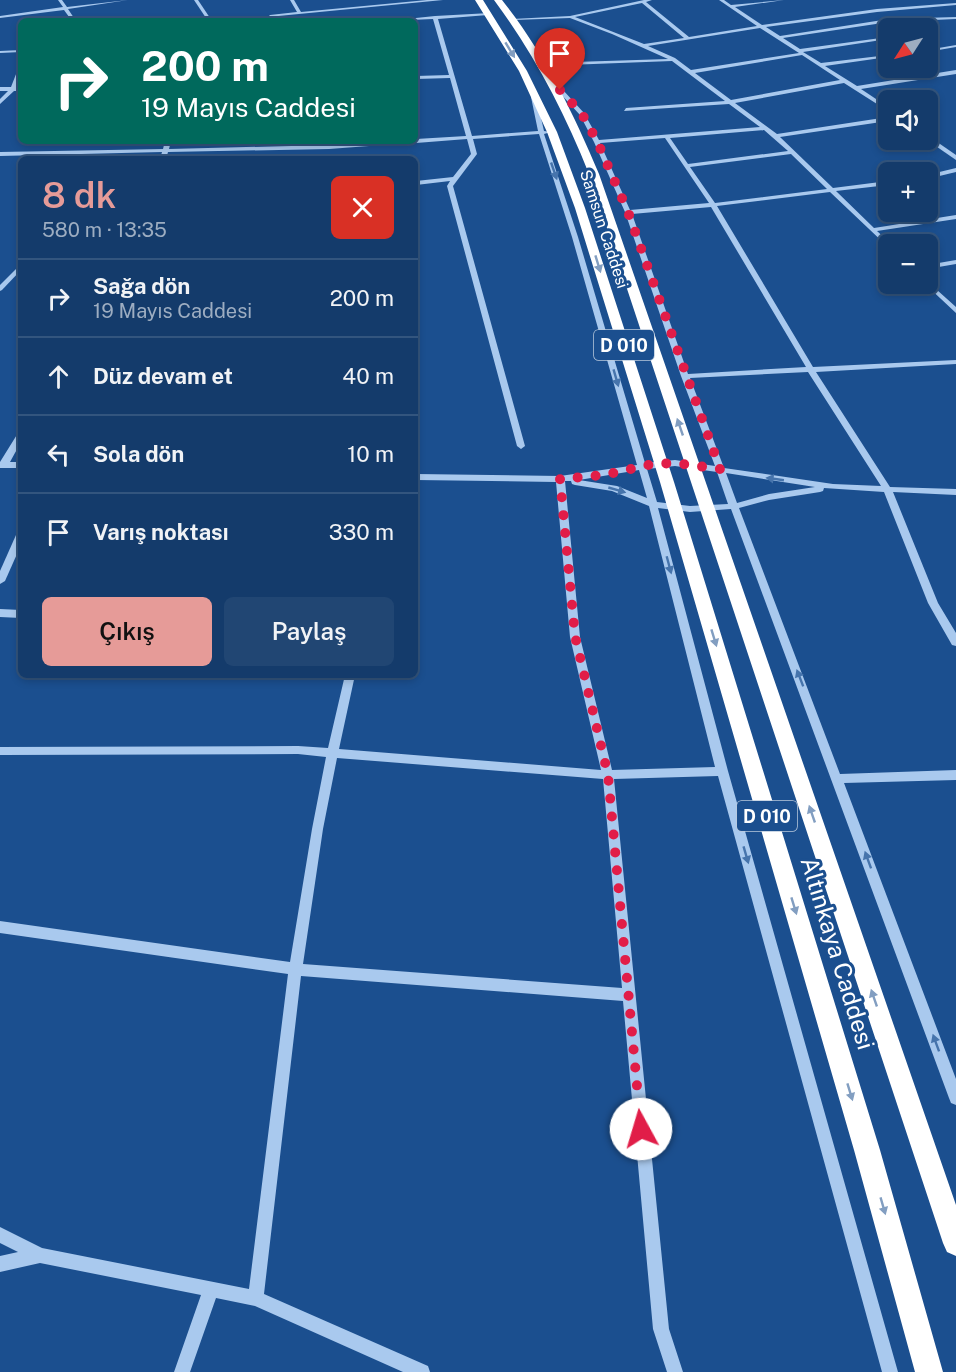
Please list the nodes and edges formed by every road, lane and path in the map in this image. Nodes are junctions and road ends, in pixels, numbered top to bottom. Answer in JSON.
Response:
{"nodes":[{"id":1,"x":60,"y":0,"type":"edge"},
{"id":2,"x":126,"y":0,"type":"edge"},
{"id":3,"x":196,"y":0,"type":"edge"},
{"id":4,"x":292,"y":0,"type":"edge"},
{"id":5,"x":343,"y":0,"type":"edge"},
{"id":6,"x":441,"y":0,"type":"edge"},
{"id":7,"x":479,"y":0,"type":"edge"},
{"id":8,"x":498,"y":0,"type":"edge"},
{"id":9,"x":611,"y":0,"type":"edge"},
{"id":10,"x":650,"y":0,"type":"edge"},
{"id":11,"x":721,"y":0,"type":"edge"},
{"id":12,"x":782,"y":0,"type":"edge"},
{"id":13,"x":396,"y":2,"type":"edge"},
{"id":14,"x":643,"y":2,"type":"junction"},
{"id":15,"x":903,"y":2,"type":"dead end"},
{"id":16,"x":956,"y":4,"type":"edge"},
{"id":17,"x":730,"y":6,"type":"junction"},
{"id":18,"x":912,"y":6,"type":"junction"},
{"id":19,"x":348,"y":7,"type":"junction"},
{"id":20,"x":621,"y":7,"type":"junction"},
{"id":21,"x":64,"y":8,"type":"junction"},
{"id":22,"x":299,"y":12,"type":"junction"},
{"id":23,"x":488,"y":14,"type":"junction"},
{"id":24,"x":270,"y":15,"type":"dead end"},
{"id":25,"x":570,"y":16,"type":"junction"},
{"id":26,"x":0,"y":17,"type":"edge"},
{"id":27,"x":435,"y":17,"type":"junction"},
{"id":28,"x":936,"y":17,"type":"junction"},
{"id":29,"x":72,"y":18,"type":"edge"},
{"id":30,"x":208,"y":18,"type":"edge"},
{"id":31,"x":418,"y":18,"type":"edge"},
{"id":32,"x":956,"y":18,"type":"edge"},
{"id":33,"x":514,"y":19,"type":"junction"},
{"id":34,"x":759,"y":25,"type":"junction"},
{"id":35,"x":688,"y":38,"type":"junction"},
{"id":36,"x":777,"y":38,"type":"junction"},
{"id":37,"x":878,"y":40,"type":"edge"},
{"id":38,"x":642,"y":46,"type":"junction"},
{"id":39,"x":956,"y":46,"type":"edge"},
{"id":40,"x":938,"y":49,"type":"edge"},
{"id":41,"x":18,"y":51,"type":"edge"},
{"id":42,"x":0,"y":52,"type":"edge"},
{"id":43,"x":800,"y":53,"type":"junction"},
{"id":44,"x":878,"y":57,"type":"edge"},
{"id":45,"x":673,"y":60,"type":"junction"},
{"id":46,"x":820,"y":65,"type":"junction"},
{"id":47,"x":543,"y":66,"type":"junction"},
{"id":48,"x":689,"y":72,"type":"junction"},
{"id":49,"x":956,"y":72,"type":"edge"},
{"id":50,"x":18,"y":76,"type":"edge"},
{"id":51,"x":453,"y":76,"type":"junction"},
{"id":52,"x":549,"y":77,"type":"junction"},
{"id":53,"x":418,"y":78,"type":"edge"},
{"id":54,"x":844,"y":81,"type":"junction"},
{"id":55,"x":856,"y":88,"type":"junction"},
{"id":56,"x":0,"y":89,"type":"edge"},
{"id":57,"x":13,"y":89,"type":"junction"},
{"id":58,"x":18,"y":89,"type":"edge"},
{"id":59,"x":534,"y":94,"type":"joint"},
{"id":60,"x":0,"y":102,"type":"edge"},
{"id":61,"x":729,"y":102,"type":"junction"},
{"id":62,"x":878,"y":102,"type":"edge"},
{"id":63,"x":626,"y":110,"type":"dead end"},
{"id":64,"x":878,"y":121,"type":"edge"},
{"id":65,"x":765,"y":128,"type":"junction"},
{"id":66,"x":546,"y":132,"type":"junction"},
{"id":67,"x":666,"y":136,"type":"junction"},
{"id":68,"x":776,"y":136,"type":"junction"},
{"id":69,"x":469,"y":137,"type":"junction"},
{"id":70,"x":418,"y":141,"type":"edge"},
{"id":71,"x":597,"y":141,"type":"junction"},
{"id":72,"x":167,"y":144,"type":"edge"},
{"id":73,"x":366,"y":144,"type":"edge"},
{"id":74,"x":938,"y":145,"type":"edge"},
{"id":75,"x":37,"y":147,"type":"dead end"},
{"id":76,"x":166,"y":150,"type":"junction"},
{"id":77,"x":107,"y":151,"type":"junction"},
{"id":78,"x":45,"y":152,"type":"junction"},
{"id":79,"x":792,"y":152,"type":"junction"},
{"id":80,"x":33,"y":153,"type":"junction"},
{"id":81,"x":0,"y":154,"type":"edge"},
{"id":82,"x":42,"y":156,"type":"edge"},
{"id":83,"x":104,"y":156,"type":"edge"},
{"id":84,"x":164,"y":156,"type":"edge"},
{"id":85,"x":956,"y":159,"type":"edge"},
{"id":86,"x":685,"y":166,"type":"junction"},
{"id":87,"x":956,"y":170,"type":"edge"},
{"id":88,"x":938,"y":174,"type":"edge"},
{"id":89,"x":456,"y":179,"type":"junction"},
{"id":90,"x":418,"y":183,"type":"edge"},
{"id":91,"x":878,"y":184,"type":"edge"},
{"id":92,"x":831,"y":190,"type":"junction"},
{"id":93,"x":712,"y":205,"type":"junction"},
{"id":94,"x":628,"y":212,"type":"junction"},
{"id":95,"x":956,"y":218,"type":"edge"},
{"id":96,"x":872,"y":230,"type":"junction"},
{"id":97,"x":878,"y":236,"type":"edge"},
{"id":98,"x":956,"y":262,"type":"edge"},
{"id":99,"x":938,"y":265,"type":"edge"},
{"id":100,"x":18,"y":269,"type":"edge"},
{"id":101,"x":0,"y":289,"type":"edge"},
{"id":102,"x":938,"y":294,"type":"edge"},
{"id":103,"x":956,"y":311,"type":"edge"},
{"id":104,"x":956,"y":362,"type":"edge"},
{"id":105,"x":811,"y":370,"type":"junction"},
{"id":106,"x":685,"y":376,"type":"junction"},
{"id":107,"x":18,"y":440,"type":"edge"},
{"id":108,"x":521,"y":446,"type":"dead end"},
{"id":109,"x":2,"y":465,"type":"edge"},
{"id":110,"x":18,"y":465,"type":"edge"},
{"id":111,"x":642,"y":466,"type":"junction"},
{"id":112,"x":720,"y":469,"type":"junction"},
{"id":113,"x":418,"y":477,"type":"edge"},
{"id":114,"x":560,"y":479,"type":"junction"},
{"id":115,"x":667,"y":482,"type":"joint"},
{"id":116,"x":699,"y":483,"type":"joint"},
{"id":117,"x":833,"y":487,"type":"junction"},
{"id":118,"x":887,"y":489,"type":"junction"},
{"id":119,"x":956,"y":492,"type":"edge"},
{"id":120,"x":653,"y":504,"type":"junction"},
{"id":121,"x":736,"y":506,"type":"junction"},
{"id":122,"x":18,"y":542,"type":"edge"},
{"id":123,"x":0,"y":581,"type":"edge"},
{"id":124,"x":0,"y":613,"type":"edge"},
{"id":125,"x":18,"y":614,"type":"edge"},
{"id":126,"x":956,"y":642,"type":"edge"},
{"id":127,"x":350,"y":678,"type":"edge"},
{"id":128,"x":0,"y":751,"type":"edge"},
{"id":129,"x":332,"y":751,"type":"junction"},
{"id":130,"x":722,"y":771,"type":"junction"},
{"id":131,"x":608,"y":775,"type":"junction"},
{"id":132,"x":956,"y":775,"type":"edge"},
{"id":133,"x":838,"y":779,"type":"junction"},
{"id":134,"x":0,"y":927,"type":"edge"},
{"id":135,"x":294,"y":969,"type":"junction"},
{"id":136,"x":628,"y":995,"type":"junction"},
{"id":137,"x":955,"y":1091,"type":"edge"},
{"id":138,"x":0,"y":1235,"type":"edge"},
{"id":139,"x":956,"y":1243,"type":"edge"},
{"id":140,"x":40,"y":1256,"type":"junction"},
{"id":141,"x":0,"y":1264,"type":"edge"},
{"id":142,"x":211,"y":1289,"type":"junction"},
{"id":143,"x":256,"y":1298,"type":"junction"},
{"id":144,"x":182,"y":1372,"type":"edge"},
{"id":145,"x":422,"y":1372,"type":"edge"},
{"id":146,"x":675,"y":1372,"type":"edge"},
{"id":147,"x":890,"y":1372,"type":"edge"},
{"id":148,"x":930,"y":1372,"type":"edge"}],
"edges":[{"from":1,"to":21,"type":"street"},
{"from":2,"to":21,"type":"street"},
{"from":3,"to":30,"type":"street"},
{"from":4,"to":22,"type":"street"},
{"from":5,"to":19,"type":"street"},
{"from":6,"to":13,"type":"street"},
{"from":7,"to":23,"type":"highway"},
{"from":8,"to":33,"type":"highway","name":"Samsun Caddesi","number":"D 010"},
{"from":9,"to":20,"type":"street"},
{"from":10,"to":14,"type":"street"},
{"from":11,"to":17,"type":"street"},
{"from":12,"to":17,"type":"street"},
{"from":13,"to":19,"type":"street"},
{"from":14,"to":20,"type":"street"},
{"from":14,"to":35,"type":"street"},
{"from":15,"to":18,"type":"street"},
{"from":16,"to":18,"type":"street"},
{"from":17,"to":34,"type":"street"},
{"from":18,"to":28,"type":"street"},
{"from":18,"to":34,"type":"street"},
{"from":19,"to":22,"type":"street"},
{"from":20,"to":25,"type":"street"},
{"from":21,"to":26,"type":"street"},
{"from":21,"to":29,"type":"street"},
{"from":22,"to":24,"type":"street"},
{"from":23,"to":27,"type":"street"},
{"from":23,"to":59,"type":"highway","one_way":true},
{"from":25,"to":33,"type":"street"},
{"from":25,"to":38,"type":"street"},
{"from":27,"to":31,"type":"street"},
{"from":27,"to":51,"type":"street"},
{"from":28,"to":32,"type":"street"},
{"from":28,"to":36,"type":"street"},
{"from":33,"to":47,"type":"highway","name":"Samsun Caddesi","number":"D 010"},
{"from":34,"to":35,"type":"street"},
{"from":34,"to":36,"type":"street"},
{"from":35,"to":38,"type":"street"},
{"from":36,"to":43,"type":"street"},
{"from":37,"to":43,"type":"street"},
{"from":38,"to":45,"type":"street"},
{"from":39,"to":40,"type":"street"},
{"from":41,"to":42,"type":"street"},
{"from":43,"to":46,"type":"street"},
{"from":43,"to":48,"type":"street"},
{"from":44,"to":46,"type":"street"},
{"from":45,"to":47,"type":"street"},
{"from":45,"to":48,"type":"street"},
{"from":46,"to":54,"type":"street"},
{"from":47,"to":52,"type":"highway","name":"Samsun Caddesi","number":"D 010"},
{"from":48,"to":61,"type":"street"},
{"from":49,"to":55,"type":"street"},
{"from":50,"to":57,"type":"street"},
{"from":51,"to":53,"type":"street"},
{"from":51,"to":69,"type":"street"},
{"from":52,"to":71,"type":"street"},
{"from":116,"to":52,"type":"highway","name":"Samsun Caddesi","number":"D 010","one_way":true},
{"from":54,"to":55,"type":"street"},
{"from":54,"to":61,"type":"street"},
{"from":55,"to":62,"type":"street"},
{"from":56,"to":57,"type":"street"},
{"from":57,"to":58,"type":"street"},
{"from":57,"to":60,"type":"street"},
{"from":59,"to":66,"type":"street"},
{"from":61,"to":63,"type":"street"},
{"from":61,"to":65,"type":"street"},
{"from":64,"to":68,"type":"street"},
{"from":65,"to":67,"type":"street"},
{"from":65,"to":68,"type":"street"},
{"from":66,"to":69,"type":"street"},
{"from":66,"to":111,"type":"street","one_way":true},
{"from":66,"to":115,"type":"highway","name":"Samsun Caddesi","number":"D 010","one_way":true},
{"from":67,"to":71,"type":"street"},
{"from":67,"to":86,"type":"street"},
{"from":68,"to":79,"type":"street"},
{"from":69,"to":70,"type":"street"},
{"from":69,"to":89,"type":"street"},
{"from":71,"to":94,"type":"street"},
{"from":72,"to":76,"type":"street"},
{"from":73,"to":76,"type":"street"},
{"from":74,"to":85,"type":"street"},
{"from":75,"to":80,"type":"street"},
{"from":76,"to":77,"type":"street"},
{"from":76,"to":84,"type":"street"},
{"from":77,"to":78,"type":"street"},
{"from":77,"to":83,"type":"street"},
{"from":78,"to":80,"type":"street"},
{"from":78,"to":82,"type":"street"},
{"from":79,"to":86,"type":"street"},
{"from":79,"to":92,"type":"street"},
{"from":80,"to":81,"type":"street"},
{"from":86,"to":93,"type":"street"},
{"from":87,"to":88,"type":"street"},
{"from":89,"to":90,"type":"street"},
{"from":89,"to":108,"type":"street"},
{"from":91,"to":92,"type":"street"},
{"from":92,"to":93,"type":"street"},
{"from":92,"to":96,"type":"street"},
{"from":93,"to":94,"type":"street"},
{"from":93,"to":105,"type":"street"},
{"from":94,"to":106,"type":"street"},
{"from":95,"to":96,"type":"street"},
{"from":96,"to":97,"type":"street"},
{"from":98,"to":99,"type":"street"},
{"from":100,"to":101,"type":"street"},
{"from":102,"to":103,"type":"street"},
{"from":104,"to":105,"type":"street"},
{"from":105,"to":106,"type":"street"},
{"from":105,"to":118,"type":"street"},
{"from":106,"to":112,"type":"street"},
{"from":107,"to":109,"type":"street"},
{"from":109,"to":110,"type":"street"},
{"from":111,"to":112,"type":"street"},
{"from":111,"to":114,"type":"street"},
{"from":111,"to":120,"type":"street"},
{"from":117,"to":112,"type":"street","one_way":true},
{"from":112,"to":121,"type":"street"},
{"from":113,"to":114,"type":"street"},
{"from":114,"to":120,"type":"street","one_way":true},
{"from":114,"to":131,"type":"street"},
{"from":115,"to":148,"type":"highway","name":"Altınkaya Caddesi","number":"D 010","one_way":true},
{"from":139,"to":116,"type":"highway","name":"Altınkaya Caddesi","number":"D 010","one_way":true},
{"from":117,"to":118,"type":"street"},
{"from":117,"to":121,"type":"street"},
{"from":118,"to":119,"type":"street"},
{"from":118,"to":126,"type":"street"},
{"from":120,"to":121,"type":"street"},
{"from":120,"to":130,"type":"street","one_way":true},
{"from":133,"to":121,"type":"street","one_way":true},
{"from":122,"to":123,"type":"street"},
{"from":124,"to":125,"type":"street"},
{"from":127,"to":129,"type":"street"},
{"from":128,"to":129,"type":"street"},
{"from":129,"to":131,"type":"street"},
{"from":129,"to":135,"type":"street"},
{"from":130,"to":131,"type":"street"},
{"from":130,"to":147,"type":"street","one_way":true},
{"from":131,"to":136,"type":"street"},
{"from":132,"to":133,"type":"street"},
{"from":137,"to":133,"type":"street","one_way":true},
{"from":134,"to":135,"type":"street"},
{"from":135,"to":136,"type":"street"},
{"from":135,"to":143,"type":"street"},
{"from":136,"to":146,"type":"street"},
{"from":138,"to":140,"type":"street"},
{"from":140,"to":141,"type":"street"},
{"from":140,"to":142,"type":"street"},
{"from":142,"to":143,"type":"street"},
{"from":142,"to":144,"type":"street"},
{"from":143,"to":145,"type":"street"}]}
